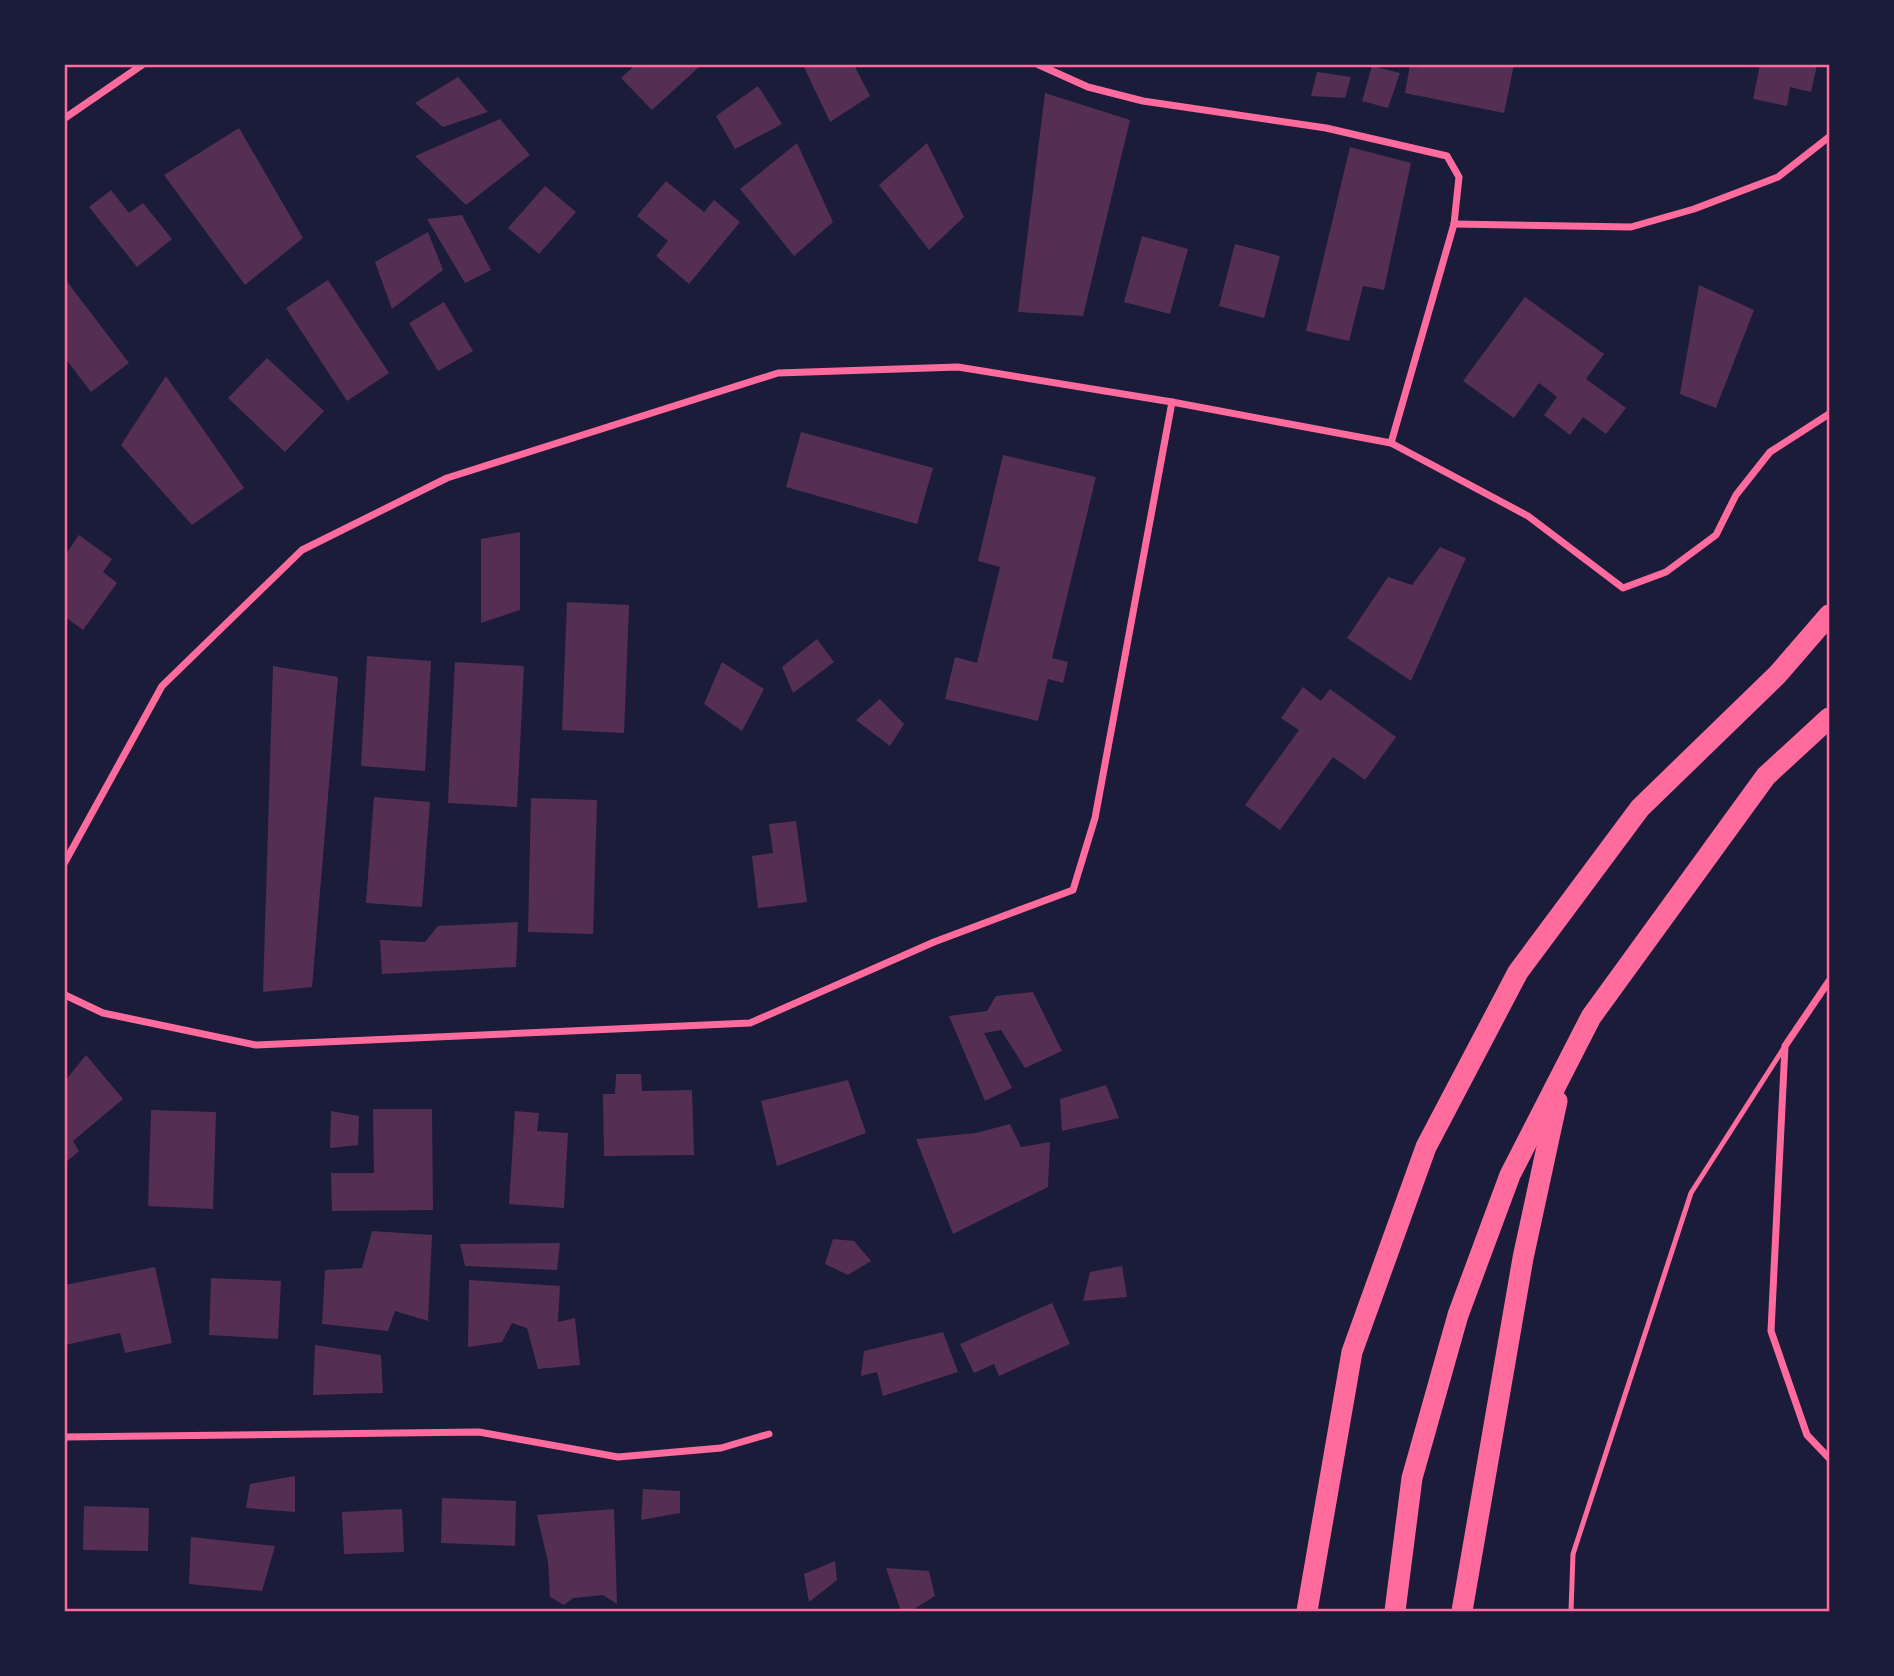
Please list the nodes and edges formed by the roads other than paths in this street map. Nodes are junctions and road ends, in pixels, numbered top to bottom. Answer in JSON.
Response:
{"nodes":[{"id":1,"x":142,"y":65,"type":"edge"},
{"id":2,"x":1039,"y":65,"type":"edge"},
{"id":3,"x":65,"y":118,"type":"edge"},
{"id":4,"x":1829,"y":137,"type":"edge"},
{"id":5,"x":1454,"y":224,"type":"junction"},
{"id":6,"x":1172,"y":402,"type":"junction"},
{"id":7,"x":1829,"y":414,"type":"edge"},
{"id":8,"x":1391,"y":443,"type":"junction"},
{"id":9,"x":1829,"y":615,"type":"edge"},
{"id":10,"x":1829,"y":718,"type":"edge"},
{"id":11,"x":65,"y":862,"type":"edge"},
{"id":12,"x":1829,"y":981,"type":"edge"},
{"id":13,"x":65,"y":995,"type":"edge"},
{"id":14,"x":1785,"y":1046,"type":"junction"},
{"id":15,"x":1562,"y":1075,"type":"junction"},
{"id":16,"x":769,"y":1434,"type":"dead end"},
{"id":17,"x":65,"y":1437,"type":"edge"},
{"id":18,"x":1829,"y":1458,"type":"edge"},
{"id":19,"x":1307,"y":1611,"type":"edge"},
{"id":20,"x":1395,"y":1611,"type":"edge"},
{"id":21,"x":1462,"y":1611,"type":"edge"},
{"id":22,"x":1571,"y":1611,"type":"edge"}],
"edges":[{"from":1,"to":3,"type":"street"},
{"from":2,"to":5,"type":"street"},
{"from":4,"to":5,"type":"street"},
{"from":5,"to":8,"type":"street"},
{"from":6,"to":8,"type":"street"},
{"from":6,"to":11,"type":"street"},
{"from":6,"to":13,"type":"street"},
{"from":7,"to":8,"type":"street"},
{"from":9,"to":19,"type":"highway"},
{"from":10,"to":15,"type":"highway"},
{"from":12,"to":14,"type":"street"},
{"from":14,"to":18,"type":"street"},
{"from":14,"to":22,"type":"lane"},
{"from":15,"to":20,"type":"highway"},
{"from":15,"to":21,"type":"highway"},
{"from":16,"to":17,"type":"street"}]}
